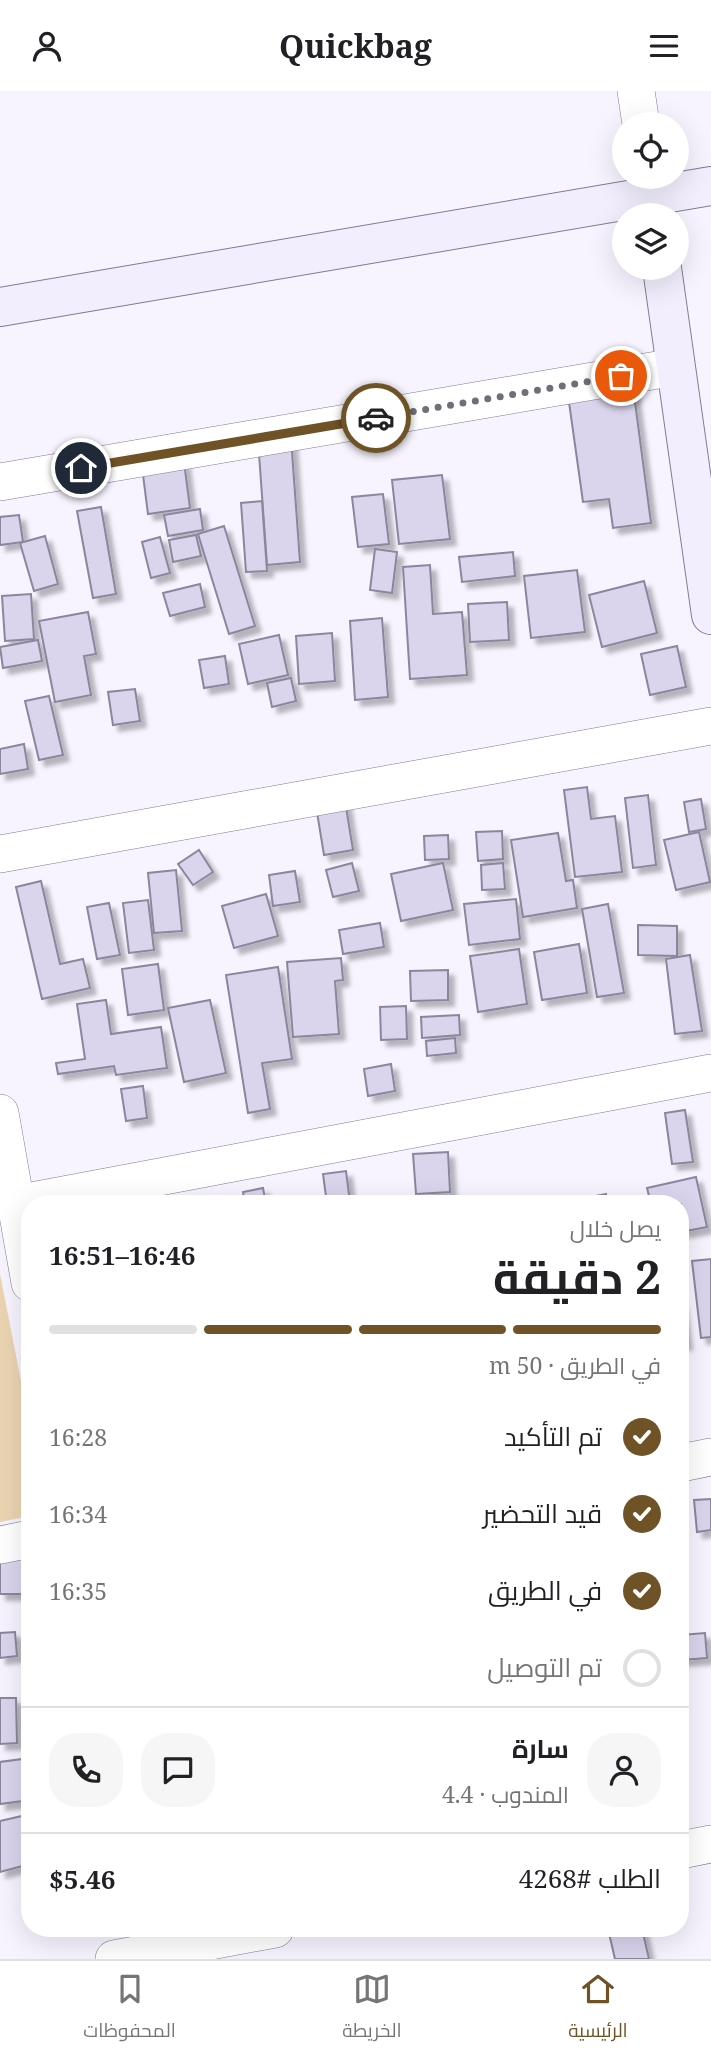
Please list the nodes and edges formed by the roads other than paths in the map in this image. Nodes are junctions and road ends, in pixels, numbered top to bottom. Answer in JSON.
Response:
{"nodes":[{"id":1,"x":636,"y":91,"type":"edge"},
{"id":2,"x":639,"y":112,"type":"edge"},
{"id":3,"x":711,"y":186,"type":"edge"},
{"id":4,"x":652,"y":196,"type":"edge"},
{"id":5,"x":664,"y":280,"type":"edge"},
{"id":6,"x":0,"y":307,"type":"edge"},
{"id":7,"x":675,"y":366,"type":"junction"},
{"id":8,"x":0,"y":482,"type":"edge"},
{"id":9,"x":711,"y":615,"type":"edge"},
{"id":10,"x":711,"y":726,"type":"edge"},
{"id":11,"x":0,"y":854,"type":"edge"},
{"id":12,"x":711,"y":1073,"type":"edge"},
{"id":13,"x":0,"y":1113,"type":"edge"},
{"id":14,"x":64,"y":1195,"type":"edge"},
{"id":15,"x":21,"y":1203,"type":"edge"},
{"id":16,"x":16,"y":1204,"type":"junction"},
{"id":17,"x":21,"y":1232,"type":"edge"},
{"id":18,"x":711,"y":1457,"type":"edge"},
{"id":19,"x":689,"y":1461,"type":"edge"},
{"id":20,"x":21,"y":1541,"type":"edge"},
{"id":21,"x":0,"y":1545,"type":"edge"},
{"id":22,"x":711,"y":1844,"type":"edge"},
{"id":23,"x":689,"y":1848,"type":"edge"},
{"id":24,"x":222,"y":1937,"type":"edge"},
{"id":25,"x":135,"y":1950,"type":"edge"}],
"edges":[{"from":1,"to":2,"type":"street"},
{"from":3,"to":4,"type":"street"},
{"from":4,"to":6,"type":"street"},
{"from":5,"to":7,"type":"street"},
{"from":7,"to":8,"type":"street"},
{"from":7,"to":9,"type":"street"},
{"from":10,"to":11,"type":"street"},
{"from":12,"to":14,"type":"street"},
{"from":13,"to":16,"type":"street"},
{"from":15,"to":16,"type":"street"},
{"from":16,"to":17,"type":"street"},
{"from":18,"to":19,"type":"street"},
{"from":20,"to":21,"type":"street"},
{"from":22,"to":23,"type":"street"},
{"from":24,"to":25,"type":"street"}]}
